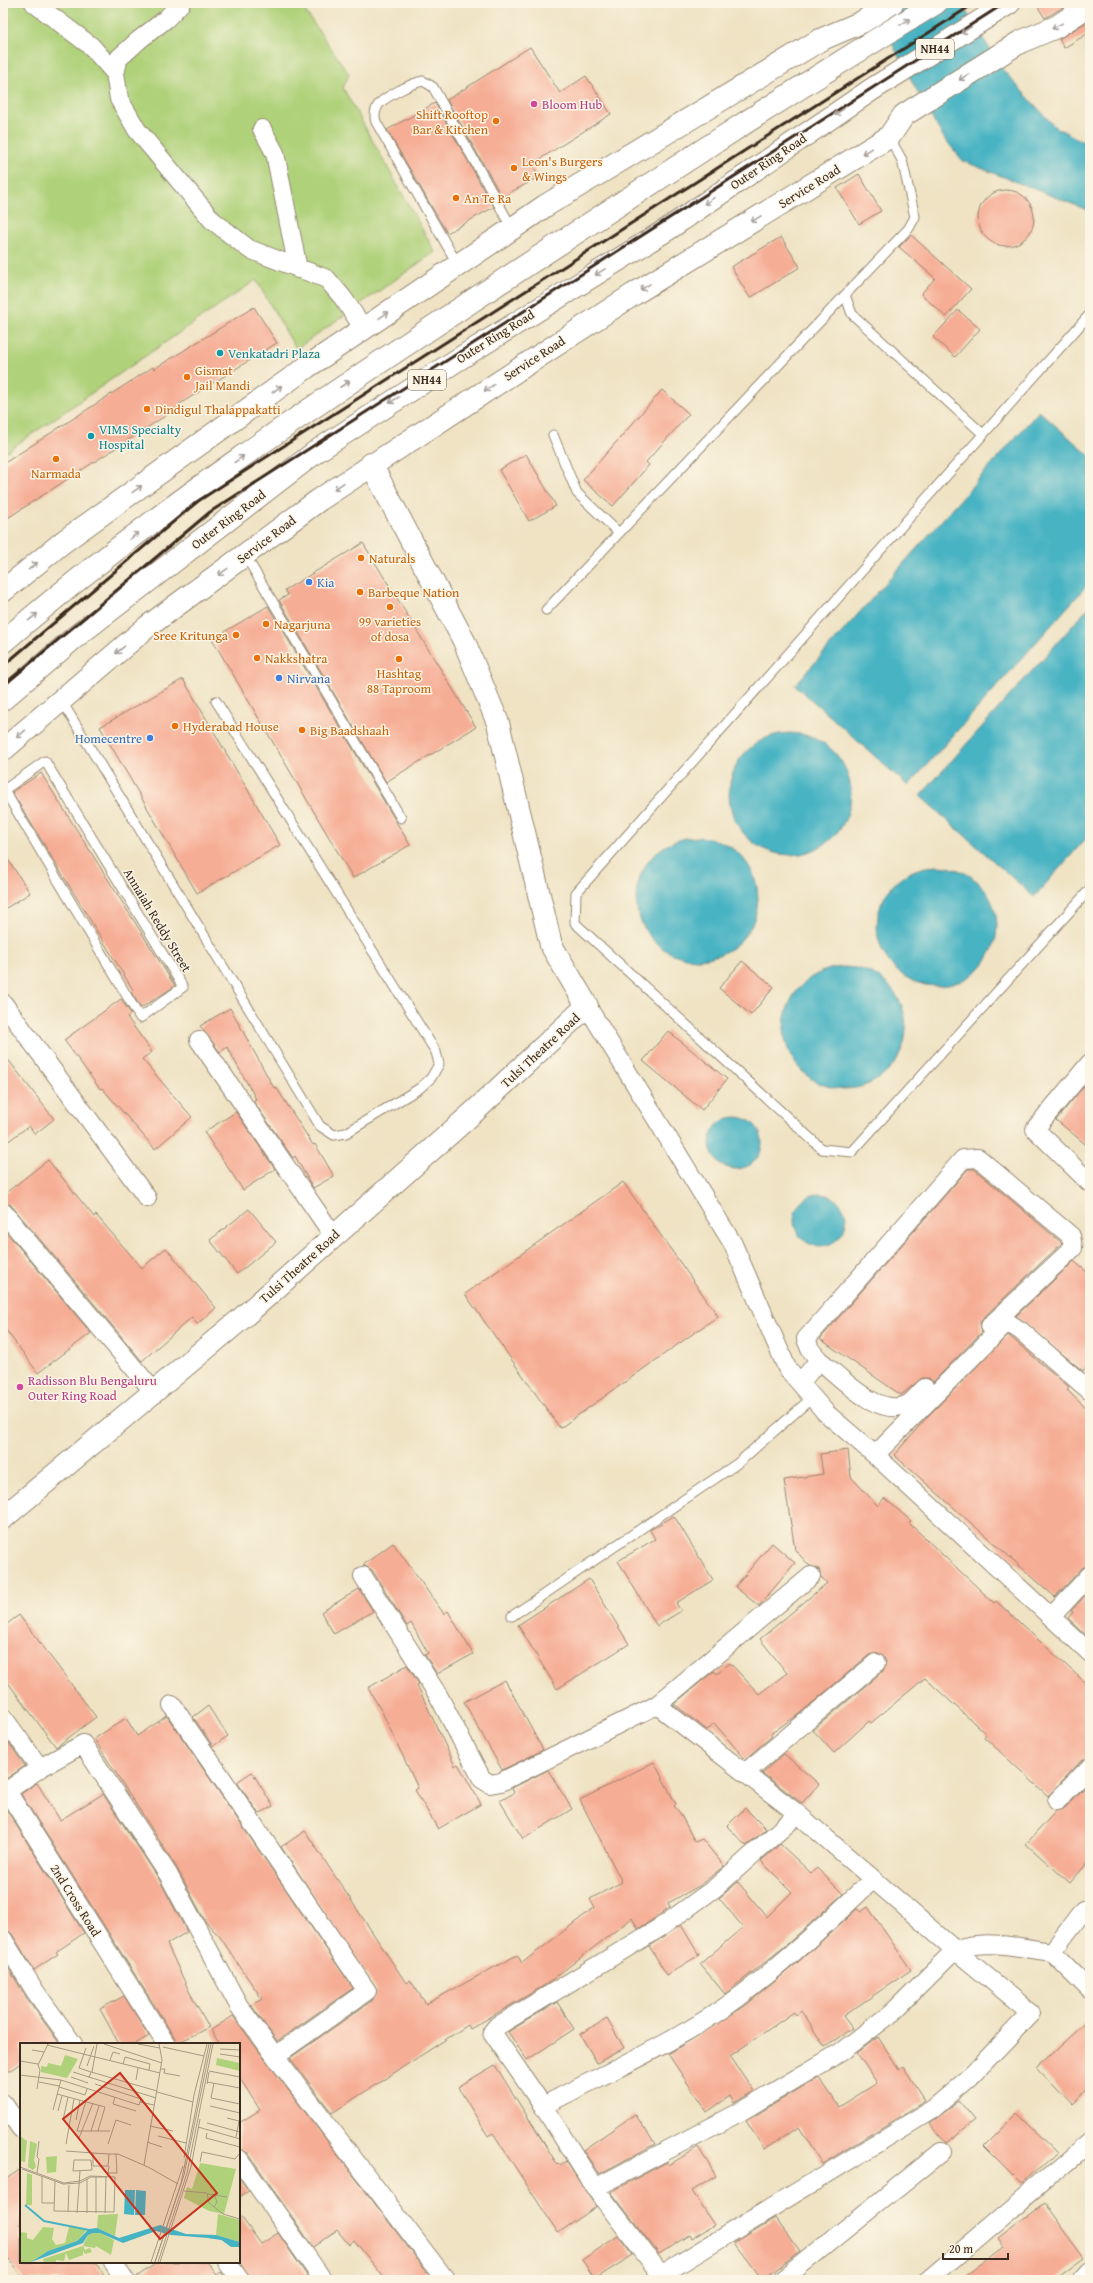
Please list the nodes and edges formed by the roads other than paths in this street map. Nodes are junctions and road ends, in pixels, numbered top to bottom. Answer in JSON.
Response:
{"nodes":[{"id":1,"x":34,"y":3,"type":"edge"},
{"id":2,"x":181,"y":3,"type":"edge"},
{"id":3,"x":892,"y":3,"type":"edge"},
{"id":4,"x":936,"y":3,"type":"edge"},
{"id":5,"x":1090,"y":5,"type":"edge"},
{"id":6,"x":1004,"y":6,"type":"edge"},
{"id":7,"x":49,"y":8,"type":"edge"},
{"id":8,"x":115,"y":73,"type":"junction"},
{"id":9,"x":262,"y":129,"type":"dead end"},
{"id":10,"x":889,"y":137,"type":"junction"},
{"id":11,"x":513,"y":228,"type":"junction"},
{"id":12,"x":458,"y":265,"type":"junction"},
{"id":13,"x":298,"y":269,"type":"junction"},
{"id":14,"x":845,"y":295,"type":"junction"},
{"id":15,"x":1090,"y":314,"type":"edge"},
{"id":16,"x":364,"y":329,"type":"junction"},
{"id":17,"x":984,"y":434,"type":"junction"},
{"id":18,"x":553,"y":435,"type":"dead end"},
{"id":19,"x":371,"y":464,"type":"junction"},
{"id":20,"x":619,"y":533,"type":"junction"},
{"id":21,"x":244,"y":555,"type":"junction"},
{"id":22,"x":3,"y":591,"type":"edge"},
{"id":23,"x":546,"y":610,"type":"dead end"},
{"id":24,"x":3,"y":642,"type":"edge"},
{"id":25,"x":3,"y":699,"type":"edge"},
{"id":26,"x":61,"y":700,"type":"junction"},
{"id":27,"x":216,"y":701,"type":"dead end"},
{"id":28,"x":3,"y":750,"type":"edge"},
{"id":29,"x":3,"y":789,"type":"edge"},
{"id":30,"x":401,"y":818,"type":"dead end"},
{"id":31,"x":1090,"y":889,"type":"edge"},
{"id":32,"x":3,"y":1003,"type":"edge"},
{"id":33,"x":587,"y":1006,"type":"junction"},
{"id":34,"x":199,"y":1040,"type":"dead end"},
{"id":35,"x":1090,"y":1062,"type":"edge"},
{"id":36,"x":1090,"y":1183,"type":"edge"},
{"id":37,"x":147,"y":1198,"type":"dead end"},
{"id":38,"x":3,"y":1212,"type":"edge"},
{"id":39,"x":333,"y":1235,"type":"junction"},
{"id":40,"x":819,"y":1360,"type":"junction"},
{"id":41,"x":800,"y":1384,"type":"junction"},
{"id":42,"x":1090,"y":1391,"type":"edge"},
{"id":43,"x":154,"y":1392,"type":"junction"},
{"id":44,"x":812,"y":1397,"type":"junction"},
{"id":45,"x":875,"y":1455,"type":"junction"},
{"id":46,"x":3,"y":1518,"type":"edge"},
{"id":47,"x":1090,"y":1575,"type":"edge"},
{"id":48,"x":363,"y":1576,"type":"dead end"},
{"id":49,"x":810,"y":1576,"type":"dead end"},
{"id":50,"x":512,"y":1616,"type":"dead end"},
{"id":51,"x":1051,"y":1617,"type":"junction"},
{"id":52,"x":1090,"y":1653,"type":"edge"},
{"id":53,"x":876,"y":1664,"type":"dead end"},
{"id":54,"x":172,"y":1705,"type":"dead end"},
{"id":55,"x":657,"y":1705,"type":"junction"},
{"id":56,"x":3,"y":1718,"type":"edge"},
{"id":57,"x":1090,"y":1767,"type":"edge"},
{"id":58,"x":40,"y":1768,"type":"junction"},
{"id":59,"x":746,"y":1772,"type":"junction"},
{"id":60,"x":1057,"y":1801,"type":"dead end"},
{"id":61,"x":798,"y":1814,"type":"junction"},
{"id":62,"x":873,"y":1879,"type":"junction"},
{"id":63,"x":1083,"y":1911,"type":"dead end"},
{"id":64,"x":3,"y":1939,"type":"edge"},
{"id":65,"x":955,"y":1950,"type":"junction"},
{"id":66,"x":1052,"y":1952,"type":"junction"},
{"id":67,"x":1090,"y":1990,"type":"edge"},
{"id":68,"x":72,"y":2043,"type":"edge"},
{"id":69,"x":165,"y":2043,"type":"edge"},
{"id":70,"x":275,"y":2056,"type":"junction"},
{"id":71,"x":3,"y":2103,"type":"edge"},
{"id":72,"x":543,"y":2106,"type":"junction"},
{"id":73,"x":20,"y":2128,"type":"edge"},
{"id":74,"x":1090,"y":2142,"type":"edge"},
{"id":75,"x":941,"y":2152,"type":"dead end"},
{"id":76,"x":240,"y":2160,"type":"edge"},
{"id":77,"x":595,"y":2188,"type":"junction"},
{"id":78,"x":114,"y":2263,"type":"edge"},
{"id":79,"x":228,"y":2263,"type":"edge"},
{"id":80,"x":1090,"y":2270,"type":"edge"},
{"id":81,"x":663,"y":2277,"type":"edge"},
{"id":82,"x":125,"y":2280,"type":"edge"},
{"id":83,"x":240,"y":2280,"type":"edge"},
{"id":84,"x":323,"y":2280,"type":"edge"},
{"id":85,"x":446,"y":2280,"type":"edge"},
{"id":86,"x":782,"y":2280,"type":"edge"},
{"id":87,"x":928,"y":2280,"type":"edge"},
{"id":88,"x":1081,"y":2280,"type":"edge"}],
"edges":[{"from":1,"to":7,"type":"street"},
{"from":2,"to":8,"type":"street"},
{"from":3,"to":11,"type":"main road"},
{"from":24,"to":4,"type":"main road","one_way":true},
{"from":5,"to":10,"type":"main road","name":"Service Road","one_way":true},
{"from":6,"to":25,"type":"main road","name":"Outer Ring Road","number":"NH44","one_way":true},
{"from":7,"to":8,"type":"street"},
{"from":8,"to":13,"type":"street"},
{"from":9,"to":13,"type":"street"},
{"from":10,"to":14,"type":"lane"},
{"from":10,"to":19,"type":"main road","name":"Service Road","one_way":true},
{"from":11,"to":12,"type":"main road"},
{"from":11,"to":12,"type":"lane"},
{"from":16,"to":12,"type":"main road","one_way":true},
{"from":13,"to":16,"type":"street"},
{"from":14,"to":17,"type":"lane"},
{"from":14,"to":20,"type":"lane"},
{"from":15,"to":17,"type":"lane"},
{"from":22,"to":16,"type":"main road","one_way":true},
{"from":17,"to":31,"type":"lane"},
{"from":18,"to":20,"type":"lane"},
{"from":19,"to":21,"type":"main road","name":"Service Road","one_way":true},
{"from":19,"to":33,"type":"main road"},
{"from":20,"to":23,"type":"lane"},
{"from":21,"to":26,"type":"main road","name":"Service Road","one_way":true},
{"from":21,"to":30,"type":"lane"},
{"from":26,"to":27,"type":"lane"},
{"from":26,"to":28,"type":"main road","name":"Service Road","one_way":true},
{"from":29,"to":29,"type":"lane","name":"Annaiah Reddy Street"},
{"from":32,"to":37,"type":"street"},
{"from":33,"to":39,"type":"main road","name":"Tulsi Theatre Road"},
{"from":33,"to":41,"type":"street"},
{"from":34,"to":39,"type":"street"},
{"from":35,"to":36,"type":"street"},
{"from":38,"to":43,"type":"street"},
{"from":39,"to":43,"type":"main road","name":"Tulsi Theatre Road"},
{"from":40,"to":40,"type":"street"},
{"from":40,"to":41,"type":"street"},
{"from":41,"to":44,"type":"street"},
{"from":42,"to":45,"type":"street"},
{"from":43,"to":46,"type":"main road","name":"Tulsi Theatre Road"},
{"from":44,"to":45,"type":"street"},
{"from":44,"to":50,"type":"lane"},
{"from":45,"to":51,"type":"street"},
{"from":47,"to":51,"type":"street"},
{"from":48,"to":55,"type":"street"},
{"from":49,"to":55,"type":"street"},
{"from":51,"to":52,"type":"street"},
{"from":53,"to":59,"type":"street"},
{"from":54,"to":70,"type":"street"},
{"from":55,"to":59,"type":"street"},
{"from":56,"to":58,"type":"street"},
{"from":57,"to":60,"type":"street"},
{"from":58,"to":69,"type":"street","name":"2nd Cross Road"},
{"from":58,"to":70,"type":"street"},
{"from":59,"to":61,"type":"street"},
{"from":61,"to":62,"type":"street"},
{"from":61,"to":72,"type":"street"},
{"from":62,"to":65,"type":"street"},
{"from":62,"to":72,"type":"street"},
{"from":63,"to":66,"type":"street"},
{"from":64,"to":68,"type":"street"},
{"from":65,"to":66,"type":"street"},
{"from":65,"to":77,"type":"street"},
{"from":65,"to":81,"type":"street"},
{"from":66,"to":67,"type":"street"},
{"from":70,"to":85,"type":"street"},
{"from":71,"to":73,"type":"street"},
{"from":72,"to":77,"type":"street"},
{"from":74,"to":87,"type":"street"},
{"from":75,"to":86,"type":"street"},
{"from":76,"to":84,"type":"street"},
{"from":77,"to":81,"type":"street"},
{"from":78,"to":82,"type":"street"},
{"from":79,"to":83,"type":"street"},
{"from":80,"to":88,"type":"street"}]}
